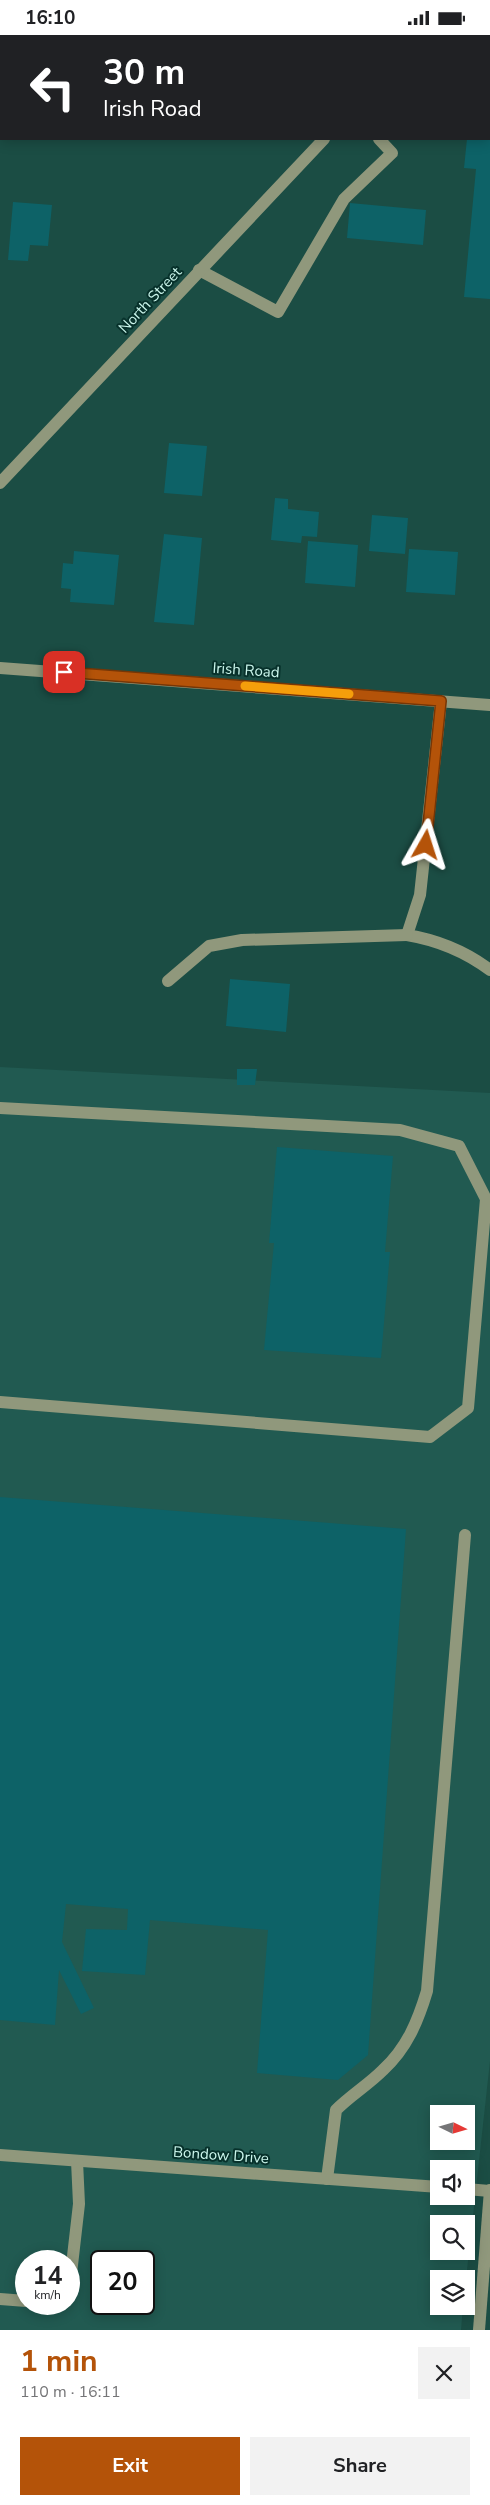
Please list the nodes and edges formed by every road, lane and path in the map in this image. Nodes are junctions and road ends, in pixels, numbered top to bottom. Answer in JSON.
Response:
{"nodes":[{"id":1,"x":323,"y":140,"type":"edge"},
{"id":2,"x":380,"y":140,"type":"edge"},
{"id":3,"x":200,"y":271,"type":"junction"},
{"id":4,"x":0,"y":483,"type":"edge"},
{"id":5,"x":0,"y":668,"type":"edge"},
{"id":6,"x":441,"y":701,"type":"junction"},
{"id":7,"x":490,"y":705,"type":"edge"},
{"id":8,"x":407,"y":935,"type":"junction"},
{"id":9,"x":490,"y":970,"type":"edge"},
{"id":10,"x":168,"y":981,"type":"dead end"},
{"id":11,"x":0,"y":1108,"type":"edge"},
{"id":12,"x":0,"y":1402,"type":"edge"},
{"id":13,"x":466,"y":1535,"type":"dead end"},
{"id":14,"x":0,"y":2155,"type":"edge"},
{"id":15,"x":77,"y":2161,"type":"junction"},
{"id":16,"x":327,"y":2179,"type":"junction"},
{"id":17,"x":430,"y":2186,"type":"edge"},
{"id":18,"x":475,"y":2190,"type":"edge"},
{"id":19,"x":490,"y":2191,"type":"edge"},
{"id":20,"x":74,"y":2250,"type":"edge"},
{"id":21,"x":0,"y":2299,"type":"edge"},
{"id":22,"x":15,"y":2300,"type":"edge"},
{"id":23,"x":479,"y":2330,"type":"edge"}],
"edges":[{"from":1,"to":3,"type":"street","name":"North Street"},
{"from":2,"to":3,"type":"street"},
{"from":3,"to":4,"type":"street","name":"North Street"},
{"from":5,"to":6,"type":"street","name":"Irish Road"},
{"from":6,"to":7,"type":"street","name":"Irish Road"},
{"from":6,"to":8,"type":"street"},
{"from":8,"to":9,"type":"street"},
{"from":8,"to":10,"type":"street"},
{"from":11,"to":12,"type":"street"},
{"from":13,"to":16,"type":"street"},
{"from":14,"to":15,"type":"street","name":"Bondow Drive"},
{"from":15,"to":16,"type":"street","name":"Bondow Drive"},
{"from":15,"to":20,"type":"street"},
{"from":16,"to":17,"type":"street","name":"Bondow Drive"},
{"from":18,"to":19,"type":"street"},
{"from":19,"to":23,"type":"street"},
{"from":21,"to":22,"type":"street"}]}
